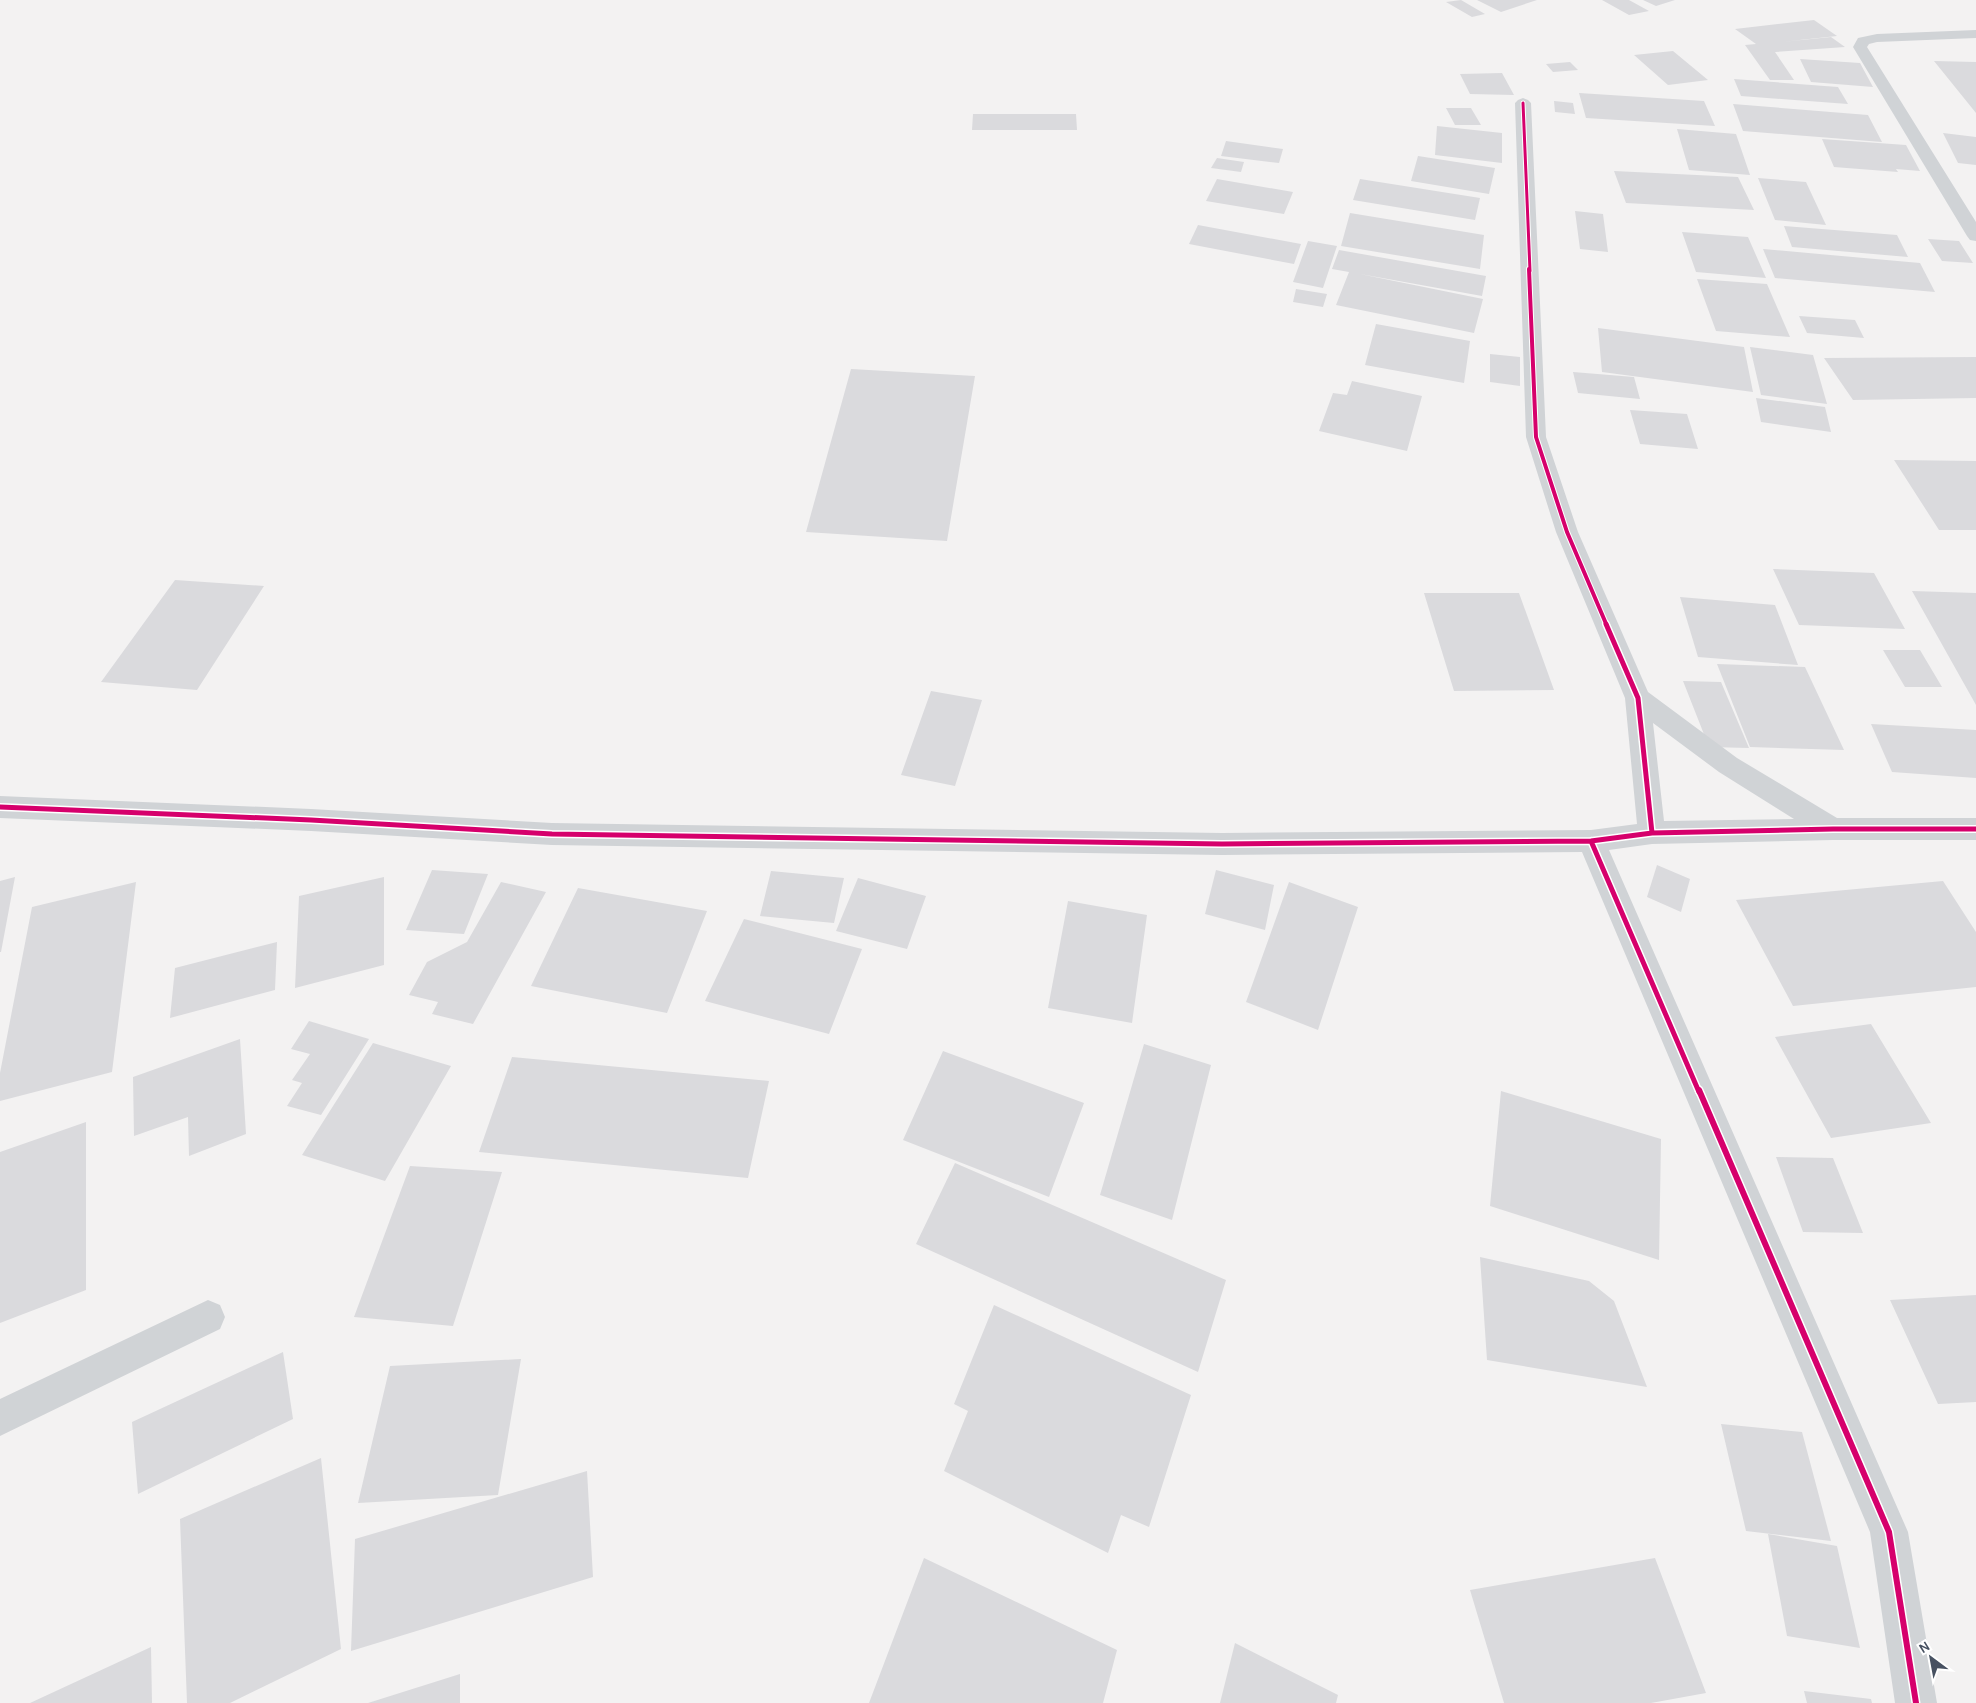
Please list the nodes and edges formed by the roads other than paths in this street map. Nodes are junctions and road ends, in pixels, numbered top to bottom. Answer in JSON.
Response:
{"nodes":[{"id":1,"x":1976,"y":34,"type":"edge"},
{"id":2,"x":1523,"y":103,"type":"dead end"},
{"id":3,"x":1976,"y":236,"type":"edge"},
{"id":4,"x":1638,"y":698,"type":"junction"},
{"id":5,"x":0,"y":808,"type":"edge"},
{"id":6,"x":1834,"y":828,"type":"junction"},
{"id":7,"x":1976,"y":829,"type":"edge"},
{"id":8,"x":1652,"y":833,"type":"junction"},
{"id":9,"x":1591,"y":841,"type":"junction"},
{"id":10,"x":208,"y":1317,"type":"dead end"},
{"id":11,"x":0,"y":1418,"type":"edge"},
{"id":12,"x":1916,"y":1703,"type":"edge"}],
"edges":[{"from":1,"to":3,"type":"street"},
{"from":2,"to":4,"type":"street"},
{"from":4,"to":6,"type":"street"},
{"from":4,"to":8,"type":"street"},
{"from":5,"to":9,"type":"street"},
{"from":6,"to":7,"type":"street"},
{"from":6,"to":8,"type":"street"},
{"from":8,"to":9,"type":"street"},
{"from":9,"to":12,"type":"street"},
{"from":10,"to":11,"type":"street"}]}
